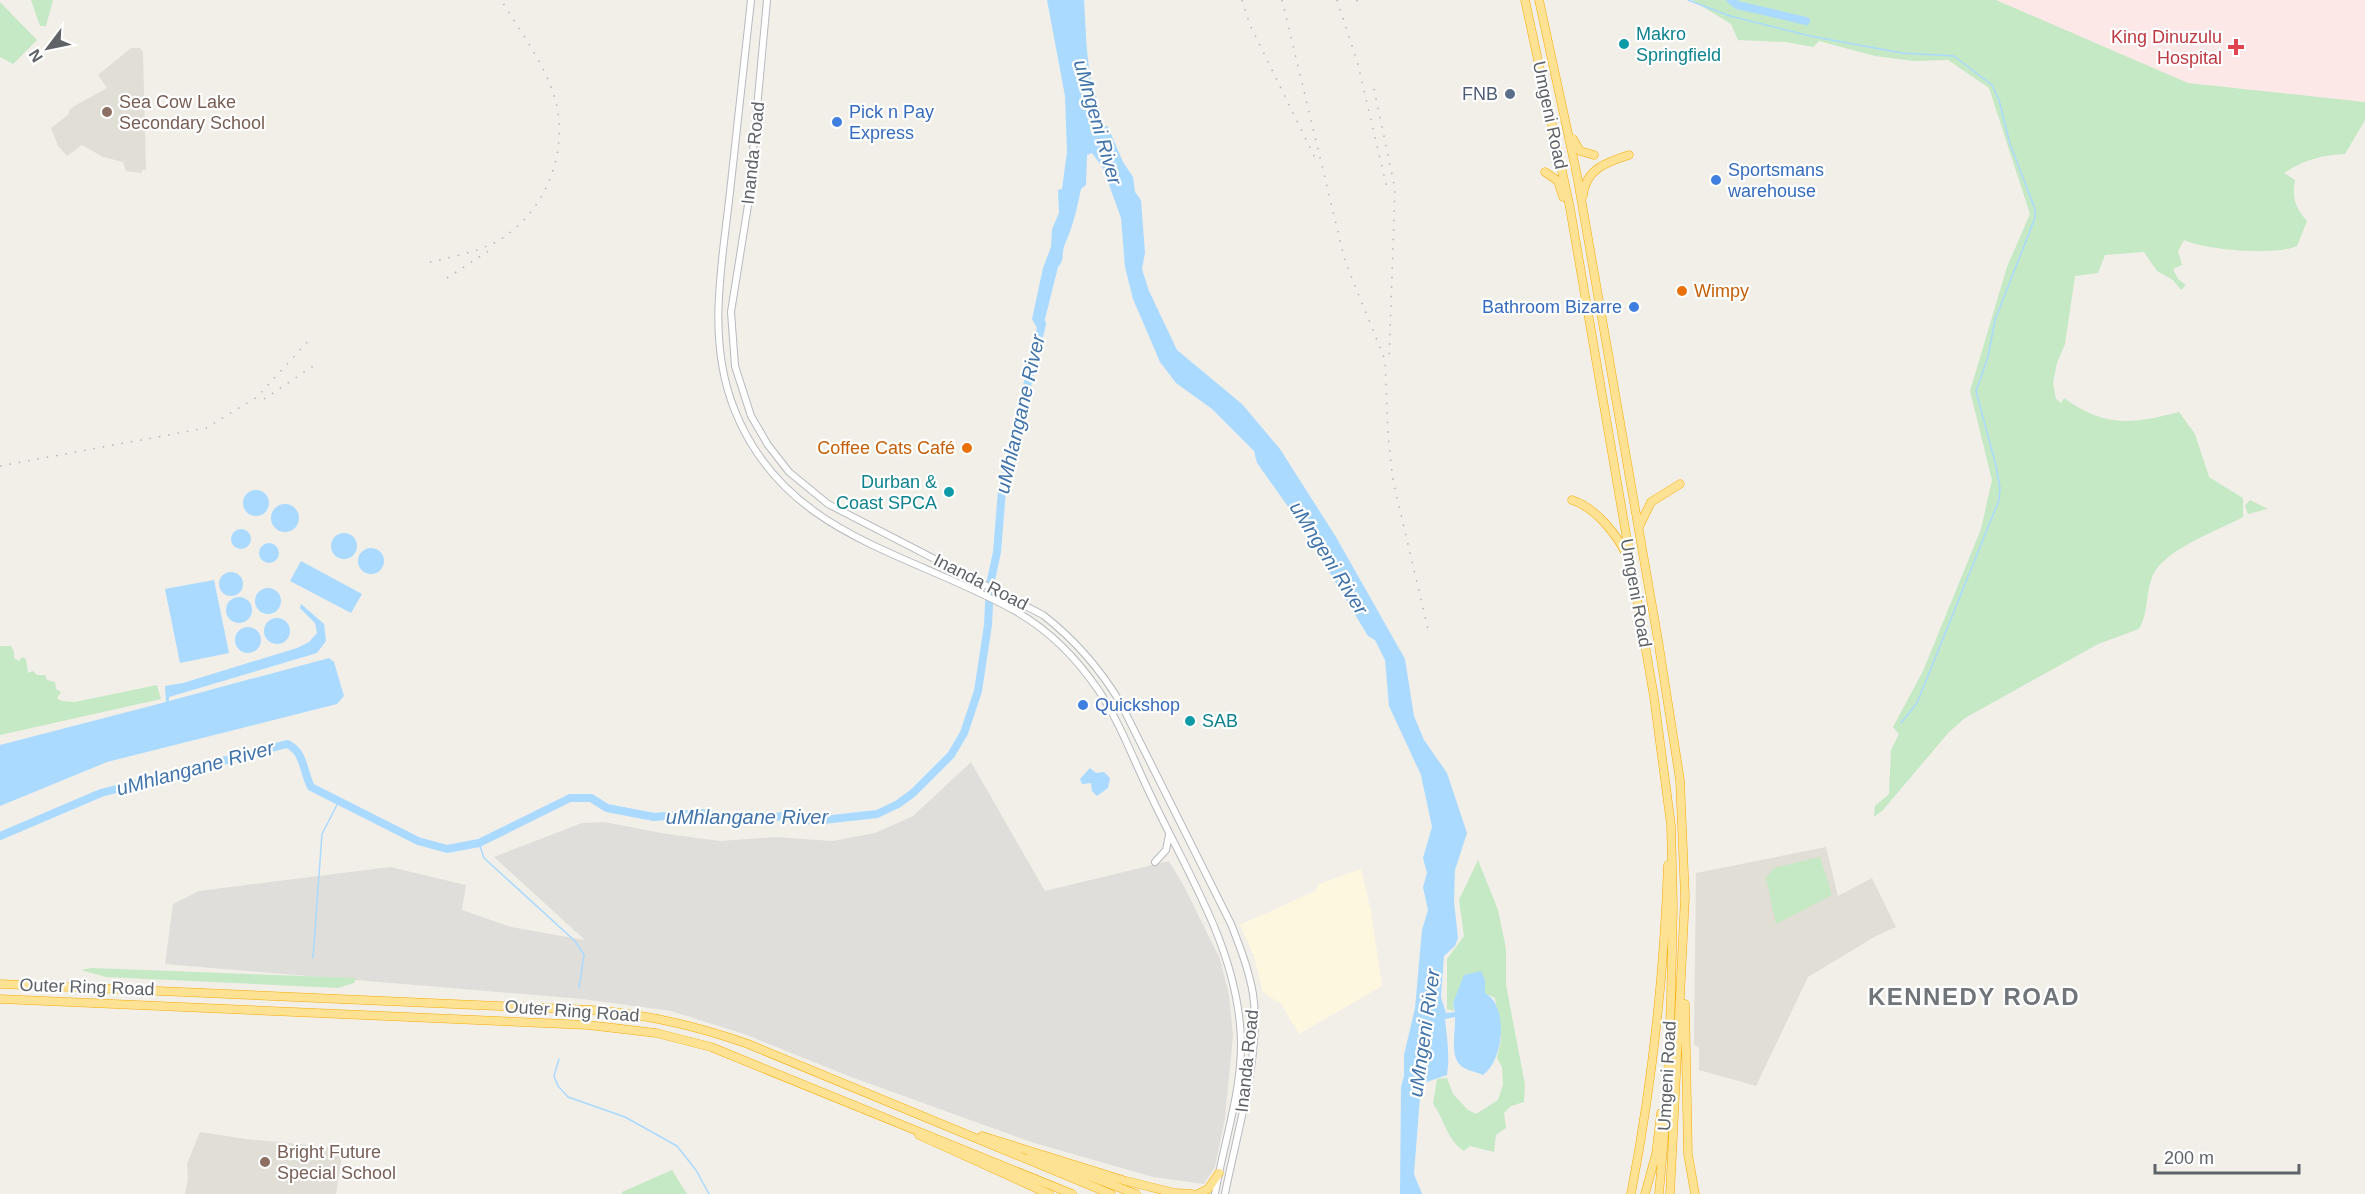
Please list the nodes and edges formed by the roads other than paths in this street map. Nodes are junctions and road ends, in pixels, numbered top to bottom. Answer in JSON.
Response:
{"nodes":[{"id":1,"x":751,"y":0,"type":"edge"},
{"id":2,"x":767,"y":0,"type":"edge"},
{"id":3,"x":1525,"y":0,"type":"edge"},
{"id":4,"x":1539,"y":0,"type":"edge"},
{"id":5,"x":1567,"y":127,"type":"junction"},
{"id":6,"x":1629,"y":154,"type":"dead end"},
{"id":7,"x":1594,"y":155,"type":"dead end"},
{"id":8,"x":1545,"y":172,"type":"dead end"},
{"id":9,"x":1570,"y":208,"type":"junction"},
{"id":10,"x":1583,"y":208,"type":"junction"},
{"id":11,"x":1680,"y":484,"type":"dead end"},
{"id":12,"x":1572,"y":500,"type":"dead end"},
{"id":13,"x":1639,"y":528,"type":"junction"},
{"id":14,"x":1634,"y":575,"type":"junction"},
{"id":15,"x":1670,"y":815,"type":"junction"},
{"id":16,"x":1169,"y":835,"type":"junction"},
{"id":17,"x":1155,"y":862,"type":"dead end"},
{"id":18,"x":0,"y":984,"type":"edge"},
{"id":19,"x":1682,"y":988,"type":"junction"},
{"id":20,"x":0,"y":999,"type":"edge"},
{"id":21,"x":1668,"y":1057,"type":"junction"},
{"id":22,"x":883,"y":1117,"type":"junction"},
{"id":23,"x":938,"y":1122,"type":"junction"},
{"id":24,"x":991,"y":1138,"type":"junction"},
{"id":25,"x":1219,"y":1173,"type":"joint"},
{"id":26,"x":1212,"y":1187,"type":"junction"},
{"id":27,"x":1225,"y":1192,"type":"edge"},
{"id":28,"x":1695,"y":1192,"type":"edge"},
{"id":29,"x":1049,"y":1194,"type":"edge"},
{"id":30,"x":1072,"y":1194,"type":"edge"},
{"id":31,"x":1111,"y":1194,"type":"edge"},
{"id":32,"x":1136,"y":1194,"type":"edge"},
{"id":33,"x":1178,"y":1194,"type":"edge"},
{"id":34,"x":1192,"y":1194,"type":"edge"},
{"id":35,"x":1198,"y":1194,"type":"edge"},
{"id":36,"x":1215,"y":1194,"type":"edge"},
{"id":37,"x":1631,"y":1194,"type":"edge"},
{"id":38,"x":1645,"y":1194,"type":"edge"},
{"id":39,"x":1659,"y":1194,"type":"edge"},
{"id":40,"x":1670,"y":1194,"type":"edge"}],
"edges":[{"from":1,"to":16,"type":"main road","name":"Inanda Road"},
{"from":2,"to":27,"type":"main road","name":"Inanda Road"},
{"from":3,"to":9,"type":"highway","name":"Umgeni Road"},
{"from":4,"to":5,"type":"highway","name":"Umgeni Road"},
{"from":5,"to":7,"type":"highway"},
{"from":5,"to":10,"type":"highway","name":"Umgeni Road"},
{"from":6,"to":10,"type":"highway"},
{"from":8,"to":9,"type":"highway"},
{"from":9,"to":14,"type":"highway","name":"Umgeni Road"},
{"from":10,"to":13,"type":"highway","name":"Umgeni Road"},
{"from":11,"to":13,"type":"highway"},
{"from":12,"to":14,"type":"highway"},
{"from":13,"to":19,"type":"highway","name":"Umgeni Road"},
{"from":14,"to":15,"type":"highway","name":"Umgeni Road"},
{"from":15,"to":21,"type":"highway","name":"Umgeni Road"},
{"from":15,"to":37,"type":"highway"},
{"from":16,"to":17,"type":"main road"},
{"from":16,"to":25,"type":"main road","name":"Inanda Road"},
{"from":18,"to":23,"type":"highway","name":"Outer Ring Road"},
{"from":19,"to":28,"type":"highway"},
{"from":19,"to":40,"type":"highway","name":"Umgeni Road"},
{"from":20,"to":22,"type":"highway","name":"Outer Ring Road"},
{"from":21,"to":38,"type":"highway"},
{"from":21,"to":39,"type":"highway","name":"Umgeni Road"},
{"from":22,"to":29,"type":"highway"},
{"from":22,"to":30,"type":"highway","name":"Outer Ring Road"},
{"from":23,"to":24,"type":"highway"},
{"from":23,"to":31,"type":"highway","name":"Outer Ring Road"},
{"from":24,"to":32,"type":"highway"},
{"from":24,"to":33,"type":"highway"},
{"from":25,"to":26,"type":"highway"},
{"from":26,"to":35,"type":"highway"},
{"from":26,"to":36,"type":"main road"},
{"from":33,"to":34,"type":"highway"}]}
